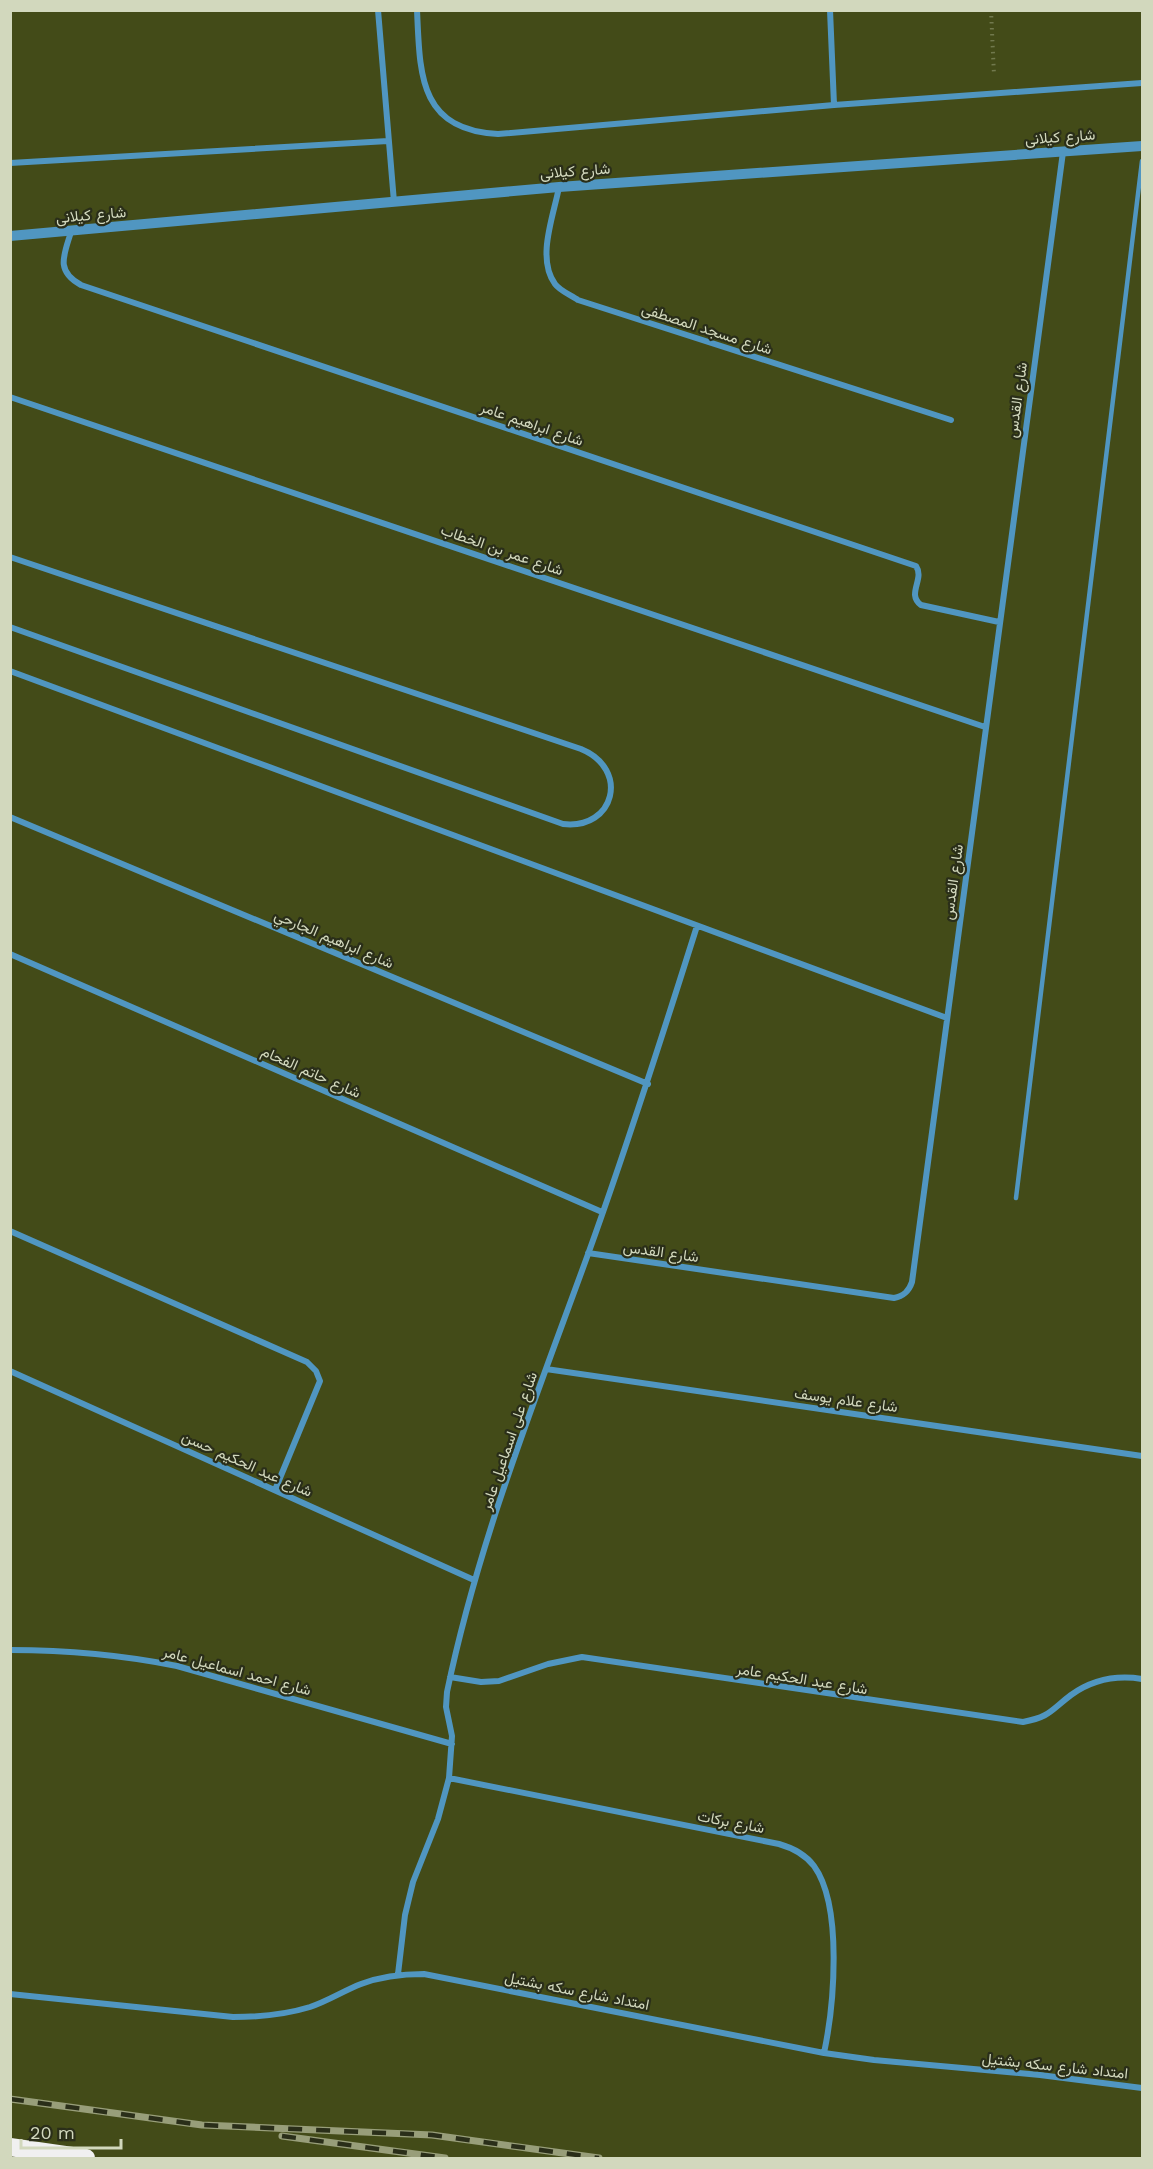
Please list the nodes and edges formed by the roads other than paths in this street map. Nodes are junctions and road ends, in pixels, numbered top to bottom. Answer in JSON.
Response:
{"nodes":[{"id":1,"x":378,"y":10,"type":"edge"},
{"id":2,"x":417,"y":10,"type":"edge"},
{"id":3,"x":830,"y":10,"type":"edge"},
{"id":4,"x":1143,"y":83,"type":"edge"},
{"id":5,"x":834,"y":105,"type":"junction"},
{"id":6,"x":388,"y":141,"type":"junction"},
{"id":7,"x":1143,"y":147,"type":"edge"},
{"id":8,"x":1063,"y":152,"type":"junction"},
{"id":9,"x":1143,"y":162,"type":"edge"},
{"id":10,"x":10,"y":163,"type":"edge"},
{"id":11,"x":559,"y":187,"type":"junction"},
{"id":12,"x":394,"y":202,"type":"junction"},
{"id":13,"x":71,"y":232,"type":"junction"},
{"id":14,"x":10,"y":237,"type":"edge"},
{"id":15,"x":10,"y":397,"type":"edge"},
{"id":16,"x":951,"y":420,"type":"dead end"},
{"id":17,"x":10,"y":557,"type":"edge"},
{"id":18,"x":999,"y":622,"type":"junction"},
{"id":19,"x":10,"y":627,"type":"edge"},
{"id":20,"x":10,"y":671,"type":"edge"},
{"id":21,"x":986,"y":727,"type":"junction"},
{"id":22,"x":10,"y":817,"type":"edge"},
{"id":23,"x":697,"y":926,"type":"junction"},
{"id":24,"x":10,"y":954,"type":"edge"},
{"id":25,"x":947,"y":1018,"type":"junction"},
{"id":26,"x":648,"y":1083,"type":"junction"},
{"id":27,"x":1016,"y":1198,"type":"dead end"},
{"id":28,"x":602,"y":1212,"type":"junction"},
{"id":29,"x":10,"y":1231,"type":"edge"},
{"id":30,"x":588,"y":1253,"type":"junction"},
{"id":31,"x":546,"y":1368,"type":"junction"},
{"id":32,"x":10,"y":1371,"type":"edge"},
{"id":33,"x":1143,"y":1456,"type":"edge"},
{"id":34,"x":275,"y":1490,"type":"junction"},
{"id":35,"x":474,"y":1580,"type":"junction"},
{"id":36,"x":10,"y":1650,"type":"edge"},
{"id":37,"x":450,"y":1677,"type":"junction"},
{"id":38,"x":1143,"y":1679,"type":"edge"},
{"id":39,"x":452,"y":1744,"type":"junction"},
{"id":40,"x":449,"y":1778,"type":"junction"},
{"id":41,"x":398,"y":1974,"type":"junction"},
{"id":42,"x":10,"y":1994,"type":"edge"},
{"id":43,"x":824,"y":2053,"type":"junction"},
{"id":44,"x":1143,"y":2088,"type":"edge"},
{"id":45,"x":10,"y":2147,"type":"edge"},
{"id":46,"x":86,"y":2158,"type":"edge"}],
"edges":[{"from":1,"to":6,"type":"street"},
{"from":2,"to":5,"type":"street"},
{"from":3,"to":5,"type":"street"},
{"from":4,"to":5,"type":"street"},
{"from":6,"to":10,"type":"street"},
{"from":6,"to":12,"type":"street"},
{"from":7,"to":8,"type":"street","name":"شارع كيلانى"},
{"from":8,"to":11,"type":"street","name":"شارع كيلانى"},
{"from":8,"to":18,"type":"street","name":"شارع القدس"},
{"from":9,"to":27,"type":"lane"},
{"from":11,"to":12,"type":"street","name":"شارع كيلانى"},
{"from":11,"to":16,"type":"street","name":"شارع مسجد المصطفى"},
{"from":12,"to":13,"type":"street","name":"شارع كيلانى"},
{"from":13,"to":14,"type":"street","name":"شارع كيلانى"},
{"from":13,"to":18,"type":"street","name":"شارع ابراهيم عامر"},
{"from":15,"to":21,"type":"street","name":"شارع عمر بن الخطاب"},
{"from":17,"to":19,"type":"street"},
{"from":18,"to":21,"type":"street","name":"شارع القدس"},
{"from":20,"to":23,"type":"street"},
{"from":21,"to":25,"type":"street","name":"شارع القدس"},
{"from":22,"to":26,"type":"street","name":"شارع ابراهيم الجارحي"},
{"from":23,"to":25,"type":"street"},
{"from":23,"to":26,"type":"street","name":"شارع على اسماعيل عامر"},
{"from":24,"to":28,"type":"street","name":"شارع حاتم الفحام"},
{"from":25,"to":30,"type":"street","name":"شارع القدس"},
{"from":26,"to":28,"type":"street","name":"شارع على اسماعيل عامر"},
{"from":28,"to":30,"type":"street","name":"شارع على اسماعيل عامر"},
{"from":29,"to":34,"type":"street"},
{"from":30,"to":31,"type":"street","name":"شارع على اسماعيل عامر"},
{"from":31,"to":33,"type":"street","name":"شارع علام يوسف"},
{"from":31,"to":35,"type":"street","name":"شارع على اسماعيل عامر"},
{"from":32,"to":34,"type":"street","name":"شارع عبد الحكيم حسن"},
{"from":34,"to":35,"type":"street","name":"شارع عبد الحكيم حسن"},
{"from":35,"to":37,"type":"street","name":"شارع على اسماعيل عامر"},
{"from":36,"to":39,"type":"street","name":"شارع احمد اسماعيل عامر"},
{"from":37,"to":38,"type":"street","name":"شارع عبد الحكيم عامر"},
{"from":37,"to":39,"type":"street","name":"شارع على اسماعيل عامر"},
{"from":39,"to":40,"type":"street","name":"شارع على اسماعيل عامر"},
{"from":40,"to":41,"type":"street","name":"شارع على اسماعيل عامر"},
{"from":40,"to":43,"type":"street","name":"شارع بركات"},
{"from":41,"to":42,"type":"street","name":"امتداد شارع سكه بشتيل"},
{"from":41,"to":43,"type":"street","name":"امتداد شارع سكه بشتيل"},
{"from":43,"to":44,"type":"street","name":"امتداد شارع سكه بشتيل"},
{"from":45,"to":46,"type":"highway"}]}
